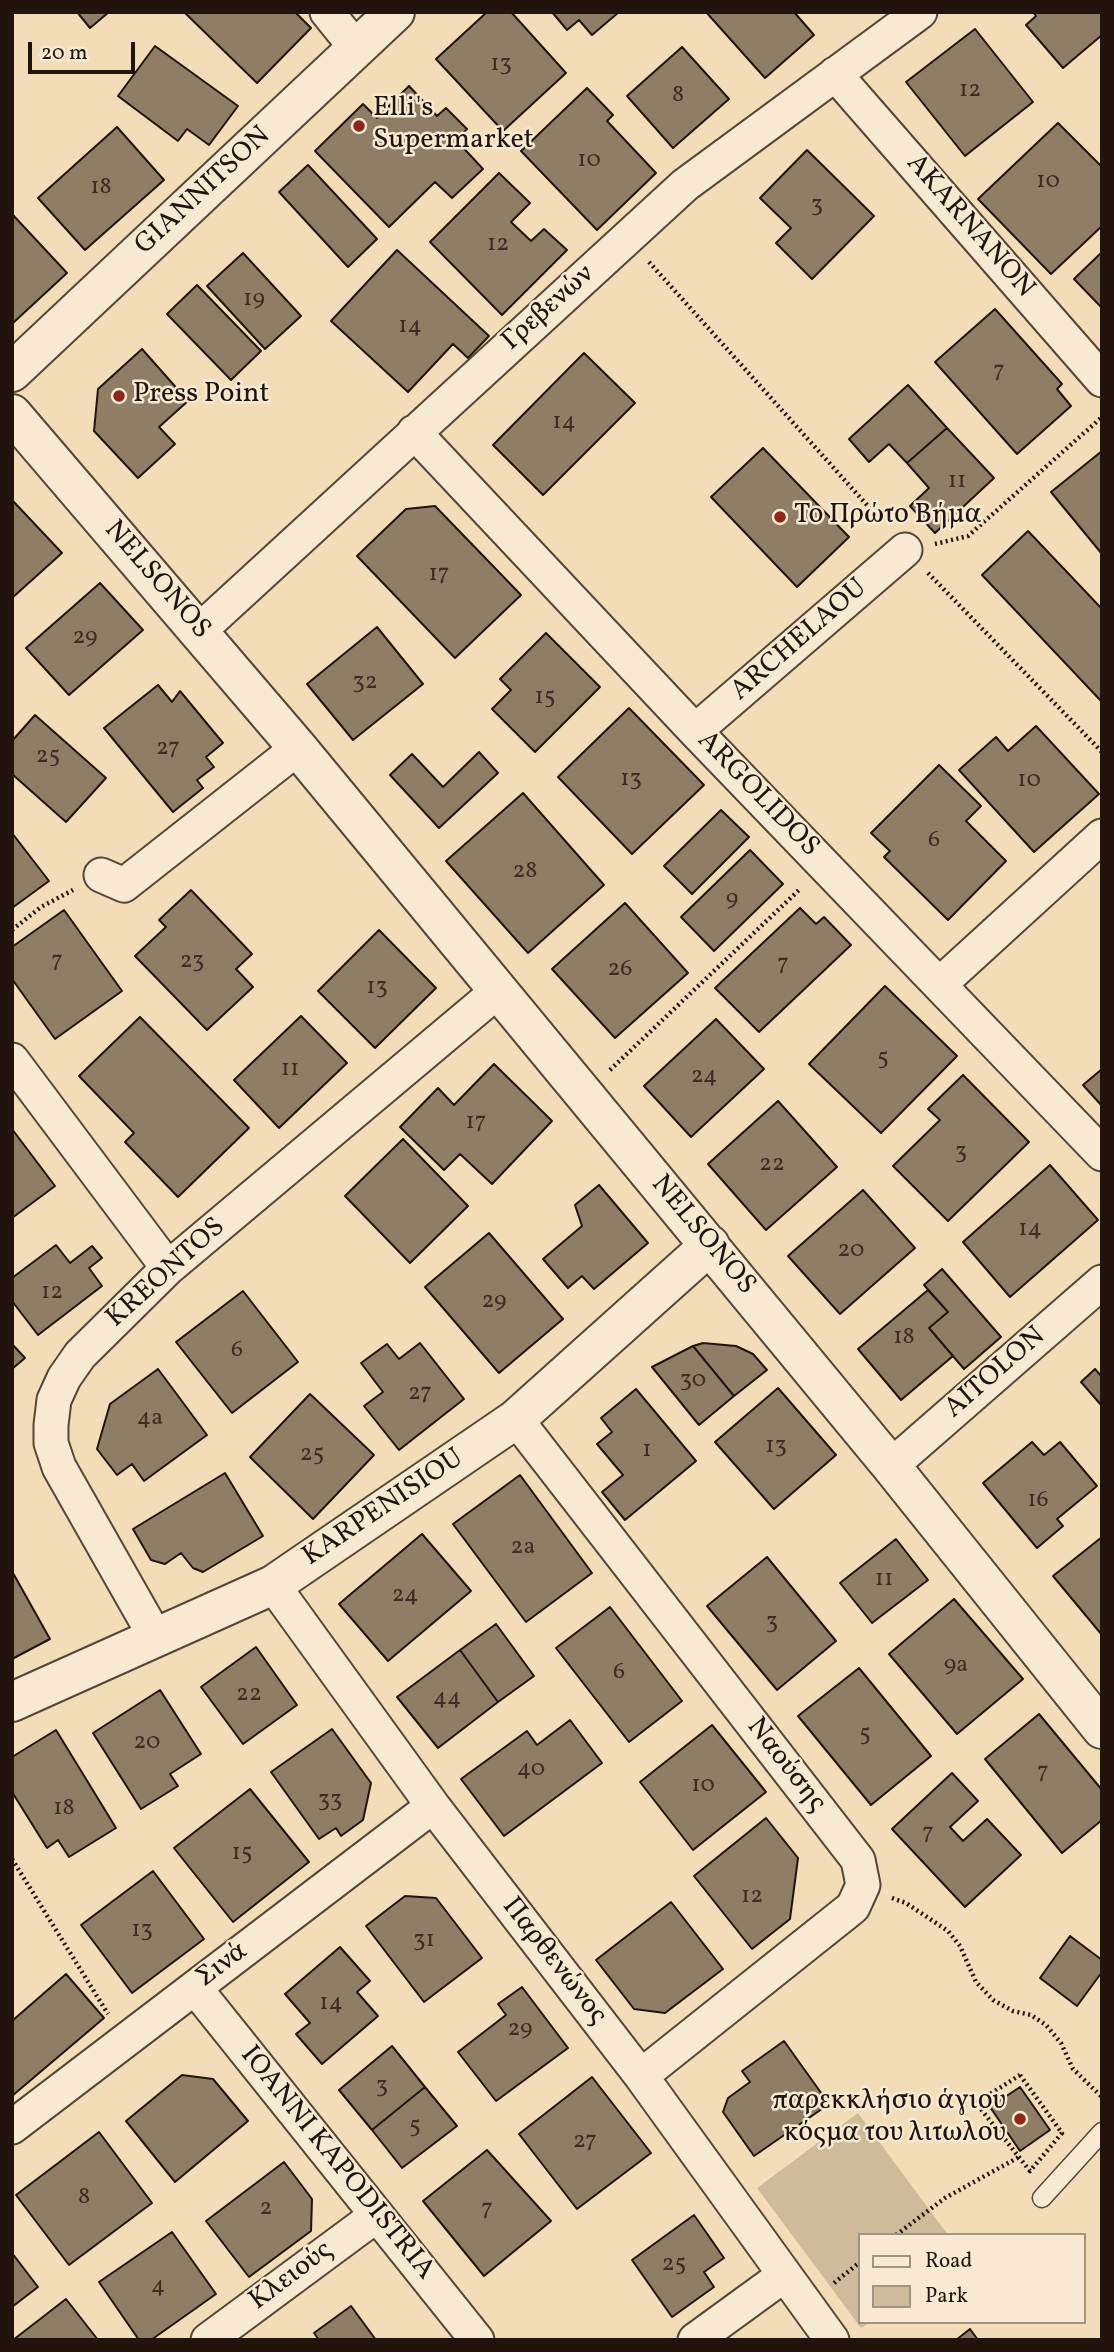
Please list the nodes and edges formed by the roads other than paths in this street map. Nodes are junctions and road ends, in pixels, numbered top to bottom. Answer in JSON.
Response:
{"nodes":[{"id":1,"x":327,"y":12,"type":"edge"},
{"id":2,"x":395,"y":12,"type":"edge"},
{"id":3,"x":920,"y":12,"type":"edge"},
{"id":4,"x":356,"y":48,"type":"junction"},
{"id":5,"x":835,"y":74,"type":"junction"},
{"id":6,"x":12,"y":372,"type":"edge"},
{"id":7,"x":1102,"y":380,"type":"edge"},
{"id":8,"x":12,"y":414,"type":"edge"},
{"id":9,"x":414,"y":432,"type":"junction"},
{"id":10,"x":905,"y":550,"type":"road end"},
{"id":11,"x":199,"y":631,"type":"junction"},
{"id":12,"x":695,"y":731,"type":"junction"},
{"id":13,"x":298,"y":748,"type":"junction"},
{"id":14,"x":1102,"y":836,"type":"edge"},
{"id":15,"x":101,"y":875,"type":"dead end"},
{"id":16,"x":940,"y":984,"type":"junction"},
{"id":17,"x":499,"y":990,"type":"junction"},
{"id":18,"x":12,"y":1060,"type":"edge"},
{"id":19,"x":1102,"y":1154,"type":"edge"},
{"id":20,"x":710,"y":1245,"type":"junction"},
{"id":21,"x":168,"y":1268,"type":"junction"},
{"id":22,"x":1102,"y":1282,"type":"edge"},
{"id":23,"x":516,"y":1419,"type":"junction"},
{"id":24,"x":891,"y":1466,"type":"junction"},
{"id":25,"x":273,"y":1585,"type":"junction"},
{"id":26,"x":156,"y":1638,"type":"junction"},
{"id":27,"x":12,"y":1702,"type":"edge"},
{"id":28,"x":1102,"y":1728,"type":"edge"},
{"id":29,"x":433,"y":1807,"type":"junction"},
{"id":30,"x":195,"y":1988,"type":"junction"},
{"id":31,"x":641,"y":2076,"type":"junction"},
{"id":32,"x":12,"y":2127,"type":"edge"},
{"id":33,"x":1102,"y":2132,"type":"edge"},
{"id":34,"x":1042,"y":2198,"type":"dead end"},
{"id":35,"x":377,"y":2215,"type":"junction"},
{"id":36,"x":783,"y":2276,"type":"junction"},
{"id":37,"x":208,"y":2340,"type":"edge"},
{"id":38,"x":477,"y":2340,"type":"edge"},
{"id":39,"x":695,"y":2340,"type":"edge"},
{"id":40,"x":832,"y":2340,"type":"edge"}],
"edges":[{"from":1,"to":4,"type":"street"},
{"from":2,"to":4,"type":"street","name":"GIANNITSON"},
{"from":3,"to":5,"type":"street","name":"Γρεβενών"},
{"from":4,"to":6,"type":"street","name":"GIANNITSON"},
{"from":5,"to":7,"type":"street","name":"AKARNANON"},
{"from":5,"to":9,"type":"street","name":"Γρεβενών"},
{"from":8,"to":11,"type":"street","name":"NELSONOS"},
{"from":9,"to":11,"type":"street","name":"Γρεβενών"},
{"from":9,"to":12,"type":"street","name":"ARGOLIDOS"},
{"from":10,"to":12,"type":"street","name":"ARCHELAOU"},
{"from":11,"to":13,"type":"street","name":"NELSONOS"},
{"from":12,"to":16,"type":"street","name":"ARGOLIDOS"},
{"from":13,"to":15,"type":"street"},
{"from":13,"to":17,"type":"street","name":"NELSONOS"},
{"from":14,"to":16,"type":"street"},
{"from":16,"to":19,"type":"street","name":"ARGOLIDOS"},
{"from":17,"to":20,"type":"street","name":"NELSONOS"},
{"from":17,"to":21,"type":"street","name":"KREONTOS"},
{"from":18,"to":21,"type":"street"},
{"from":20,"to":23,"type":"street","name":"KARPENISIOU"},
{"from":20,"to":24,"type":"street","name":"NELSONOS"},
{"from":21,"to":26,"type":"street","name":"KREONTOS"},
{"from":22,"to":24,"type":"street","name":"AITOLON"},
{"from":23,"to":25,"type":"street","name":"KARPENISIOU"},
{"from":23,"to":31,"type":"street","name":"Ναούσης"},
{"from":24,"to":28,"type":"street","name":"NELSONOS"},
{"from":25,"to":26,"type":"street","name":"KARPENISIOU"},
{"from":25,"to":29,"type":"street","name":"Παρθενώνος"},
{"from":26,"to":27,"type":"street","name":"KARPENISIOU"},
{"from":29,"to":30,"type":"street","name":"Σινά"},
{"from":29,"to":31,"type":"street","name":"Παρθενώνος"},
{"from":30,"to":32,"type":"street","name":"Σινά"},
{"from":30,"to":35,"type":"street","name":"IOANNI KAPODISTRIA"},
{"from":31,"to":36,"type":"street","name":"Παρθενώνος"},
{"from":33,"to":34,"type":"lane"},
{"from":35,"to":37,"type":"street","name":"Κλειούς"},
{"from":35,"to":38,"type":"street","name":"IOANNI KAPODISTRIA"},
{"from":36,"to":39,"type":"street"},
{"from":36,"to":40,"type":"street","name":"Παρθενώνος"}]}
